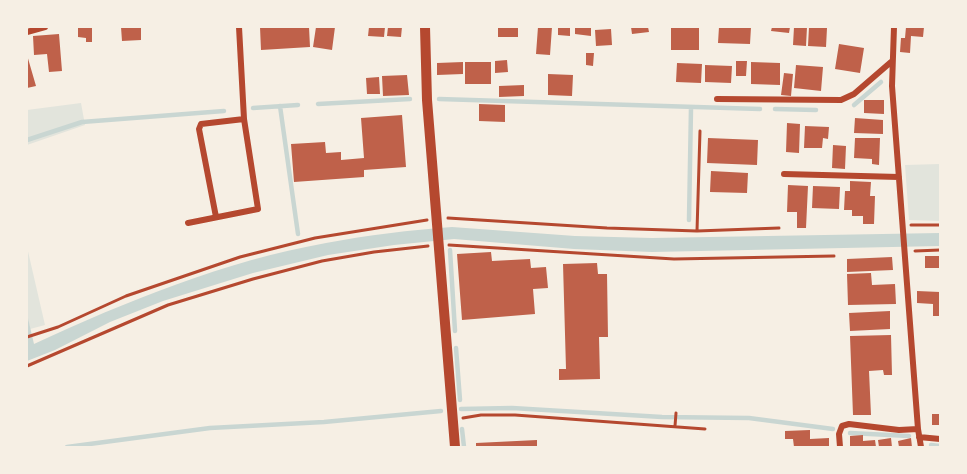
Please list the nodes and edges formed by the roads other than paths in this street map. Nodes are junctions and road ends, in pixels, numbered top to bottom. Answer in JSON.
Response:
{"nodes":[{"id":1,"x":45,"y":27,"type":"edge"},
{"id":2,"x":239,"y":27,"type":"edge"},
{"id":3,"x":425,"y":27,"type":"edge"},
{"id":4,"x":894,"y":27,"type":"edge"},
{"id":5,"x":27,"y":32,"type":"edge"},
{"id":6,"x":891,"y":62,"type":"junction"},
{"id":7,"x":717,"y":99,"type":"dead end"},
{"id":8,"x":244,"y":119,"type":"junction"},
{"id":9,"x":784,"y":174,"type":"dead end"},
{"id":10,"x":899,"y":177,"type":"junction"},
{"id":11,"x":216,"y":218,"type":"junction"},
{"id":12,"x":188,"y":223,"type":"dead end"},
{"id":13,"x":918,"y":429,"type":"junction"},
{"id":14,"x":919,"y":437,"type":"junction"},
{"id":15,"x":940,"y":439,"type":"edge"},
{"id":16,"x":455,"y":447,"type":"edge"},
{"id":17,"x":840,"y":447,"type":"edge"},
{"id":18,"x":921,"y":447,"type":"edge"}],
"edges":[{"from":1,"to":5,"type":"street"},
{"from":2,"to":8,"type":"street"},
{"from":3,"to":16,"type":"street"},
{"from":4,"to":6,"type":"street"},
{"from":6,"to":7,"type":"street"},
{"from":6,"to":10,"type":"street"},
{"from":8,"to":11,"type":"street"},
{"from":8,"to":11,"type":"street"},
{"from":9,"to":10,"type":"street"},
{"from":10,"to":13,"type":"street"},
{"from":11,"to":12,"type":"street"},
{"from":13,"to":14,"type":"street"},
{"from":13,"to":17,"type":"street"},
{"from":14,"to":15,"type":"street"},
{"from":14,"to":18,"type":"street"}]}
